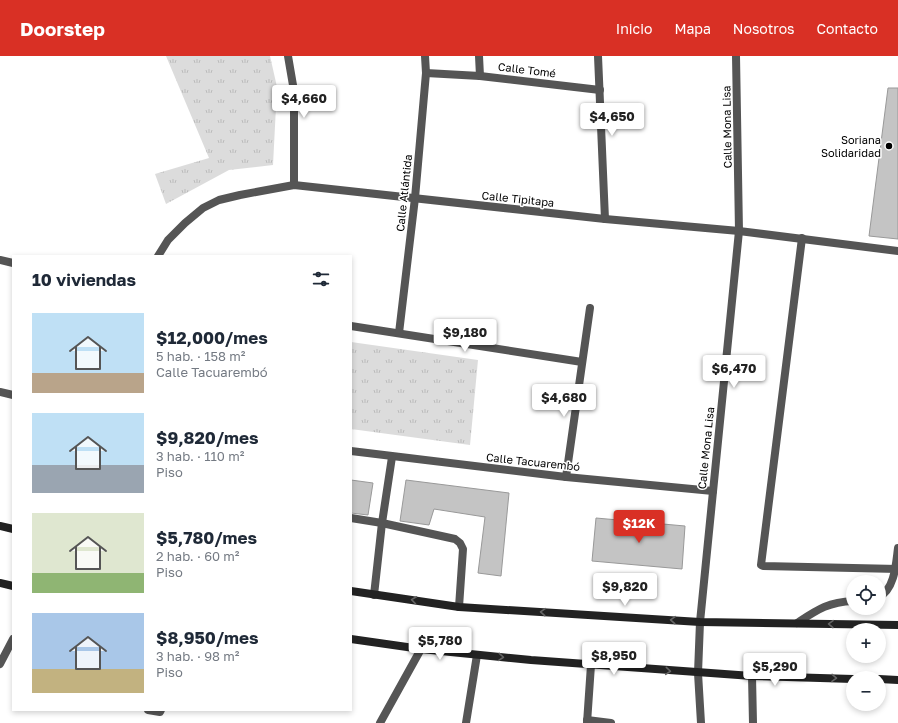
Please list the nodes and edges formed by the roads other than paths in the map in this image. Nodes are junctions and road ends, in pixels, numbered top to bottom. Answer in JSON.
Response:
{"nodes":[{"id":1,"x":288,"y":56,"type":"edge"},
{"id":2,"x":425,"y":56,"type":"edge"},
{"id":3,"x":479,"y":56,"type":"edge"},
{"id":4,"x":598,"y":56,"type":"edge"},
{"id":5,"x":736,"y":56,"type":"edge"},
{"id":6,"x":426,"y":73,"type":"junction"},
{"id":7,"x":480,"y":76,"type":"junction"},
{"id":8,"x":600,"y":90,"type":"junction"},
{"id":9,"x":294,"y":185,"type":"junction"},
{"id":10,"x":416,"y":198,"type":"junction"},
{"id":11,"x":605,"y":219,"type":"junction"},
{"id":12,"x":739,"y":231,"type":"junction"},
{"id":13,"x":802,"y":238,"type":"junction"},
{"id":14,"x":898,"y":251,"type":"edge"},
{"id":15,"x":159,"y":255,"type":"edge"},
{"id":16,"x":0,"y":260,"type":"edge"},
{"id":17,"x":12,"y":263,"type":"edge"},
{"id":18,"x":590,"y":308,"type":"dead end"},
{"id":19,"x":352,"y":326,"type":"edge"},
{"id":20,"x":399,"y":333,"type":"junction"},
{"id":21,"x":582,"y":362,"type":"junction"},
{"id":22,"x":0,"y":392,"type":"edge"},
{"id":23,"x":12,"y":395,"type":"edge"},
{"id":24,"x":352,"y":452,"type":"edge"},
{"id":25,"x":392,"y":457,"type":"junction"},
{"id":26,"x":566,"y":477,"type":"junction"},
{"id":27,"x":713,"y":491,"type":"junction"},
{"id":28,"x":352,"y":518,"type":"edge"},
{"id":29,"x":382,"y":523,"type":"junction"},
{"id":30,"x":0,"y":526,"type":"edge"},
{"id":31,"x":12,"y":529,"type":"edge"},
{"id":32,"x":898,"y":548,"type":"edge"},
{"id":33,"x":896,"y":569,"type":"edge"},
{"id":34,"x":0,"y":583,"type":"edge"},
{"id":35,"x":12,"y":586,"type":"edge"},
{"id":36,"x":886,"y":590,"type":"edge"},
{"id":37,"x":352,"y":591,"type":"edge"},
{"id":38,"x":374,"y":595,"type":"junction"},
{"id":39,"x":846,"y":602,"type":"edge"},
{"id":40,"x":460,"y":607,"type":"junction"},
{"id":41,"x":700,"y":622,"type":"junction"},
{"id":42,"x":797,"y":623,"type":"junction"},
{"id":43,"x":898,"y":625,"type":"edge"},
{"id":44,"x":352,"y":639,"type":"edge"},
{"id":45,"x":12,"y":641,"type":"edge"},
{"id":46,"x":422,"y":649,"type":"junction"},
{"id":47,"x":477,"y":655,"type":"junction"},
{"id":48,"x":0,"y":664,"type":"edge"},
{"id":49,"x":591,"y":664,"type":"junction"},
{"id":50,"x":698,"y":673,"type":"junction"},
{"id":51,"x":752,"y":676,"type":"junction"},
{"id":52,"x":846,"y":679,"type":"edge"},
{"id":53,"x":886,"y":679,"type":"edge"},
{"id":54,"x":898,"y":680,"type":"edge"},
{"id":55,"x":587,"y":721,"type":"edge"},
{"id":56,"x":380,"y":723,"type":"edge"},
{"id":57,"x":466,"y":723,"type":"edge"},
{"id":58,"x":611,"y":723,"type":"edge"},
{"id":59,"x":701,"y":723,"type":"edge"},
{"id":60,"x":753,"y":723,"type":"edge"}],
"edges":[{"from":1,"to":9,"type":"street"},
{"from":2,"to":6,"type":"street","name":"Calle Atlántida"},
{"from":3,"to":7,"type":"street"},
{"from":4,"to":8,"type":"street"},
{"from":5,"to":12,"type":"street","name":"Calle Mona Lisa"},
{"from":6,"to":7,"type":"street","name":"Calle Tomé"},
{"from":6,"to":10,"type":"street","name":"Calle Atlántida"},
{"from":7,"to":8,"type":"street","name":"Calle Tomé"},
{"from":8,"to":11,"type":"street"},
{"from":9,"to":10,"type":"street","name":"Calle Tipitapa"},
{"from":9,"to":15,"type":"street","name":"Calle Tipitapa"},
{"from":10,"to":11,"type":"street","name":"Calle Tipitapa"},
{"from":10,"to":20,"type":"street","name":"Calle Atlántida"},
{"from":11,"to":12,"type":"street","name":"Calle Tipitapa"},
{"from":12,"to":13,"type":"street","name":"Calle Tipitapa"},
{"from":12,"to":27,"type":"street","name":"Calle Mona Lisa"},
{"from":13,"to":14,"type":"street","name":"Calle Tipitapa"},
{"from":13,"to":33,"type":"street"},
{"from":16,"to":17,"type":"street"},
{"from":18,"to":21,"type":"street"},
{"from":19,"to":20,"type":"street"},
{"from":20,"to":21,"type":"street"},
{"from":21,"to":26,"type":"street"},
{"from":22,"to":23,"type":"street"},
{"from":24,"to":25,"type":"street","name":"Calle Tacuarembó"},
{"from":25,"to":26,"type":"street","name":"Calle Tacuarembó"},
{"from":25,"to":29,"type":"street"},
{"from":26,"to":27,"type":"street","name":"Calle Tacuarembó"},
{"from":27,"to":41,"type":"street","name":"Calle Mona Lisa"},
{"from":28,"to":29,"type":"street"},
{"from":29,"to":38,"type":"street"},
{"from":29,"to":40,"type":"street"},
{"from":30,"to":31,"type":"main road"},
{"from":32,"to":33,"type":"street"},
{"from":33,"to":36,"type":"street"},
{"from":34,"to":35,"type":"main road"},
{"from":37,"to":38,"type":"main road"},
{"from":40,"to":38,"type":"main road","one_way":true},
{"from":39,"to":42,"type":"street"},
{"from":41,"to":40,"type":"main road","one_way":true},
{"from":41,"to":42,"type":"main road"},
{"from":41,"to":50,"type":"street","name":"Calle Mona Lisa"},
{"from":43,"to":42,"type":"main road","one_way":true},
{"from":44,"to":46,"type":"main road"},
{"from":45,"to":48,"type":"street"},
{"from":46,"to":47,"type":"main road"},
{"from":46,"to":56,"type":"street"},
{"from":47,"to":49,"type":"main road","one_way":true},
{"from":47,"to":57,"type":"street"},
{"from":49,"to":50,"type":"main road","one_way":true},
{"from":49,"to":55,"type":"street"},
{"from":50,"to":51,"type":"main road"},
{"from":50,"to":59,"type":"street","name":"Calle Mona Lisa"},
{"from":51,"to":52,"type":"main road","one_way":true},
{"from":51,"to":60,"type":"street"},
{"from":53,"to":54,"type":"main road"},
{"from":55,"to":58,"type":"street"}]}
